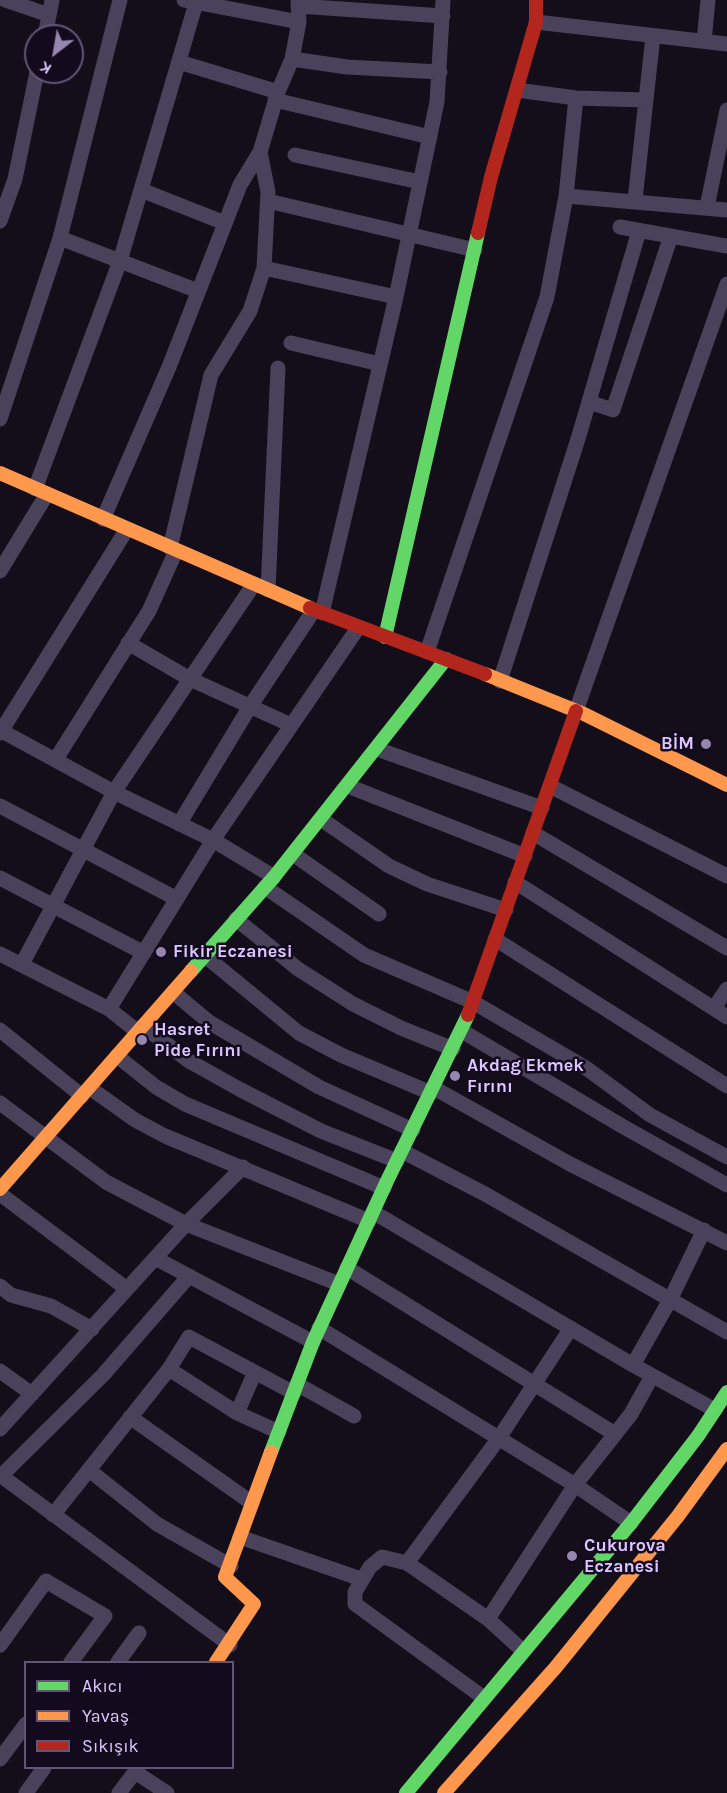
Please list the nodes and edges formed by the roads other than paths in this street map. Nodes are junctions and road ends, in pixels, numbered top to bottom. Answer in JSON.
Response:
{"nodes":[{"id":1,"x":5,"y":0,"type":"edge"},
{"id":2,"x":120,"y":0,"type":"edge"},
{"id":3,"x":444,"y":0,"type":"edge"},
{"id":4,"x":536,"y":0,"type":"edge"},
{"id":5,"x":708,"y":0,"type":"edge"},
{"id":6,"x":190,"y":2,"type":"edge"},
{"id":7,"x":51,"y":8,"type":"edge"},
{"id":8,"x":298,"y":9,"type":"edge"},
{"id":9,"x":443,"y":16,"type":"junction"},
{"id":10,"x":536,"y":22,"type":"junction"},
{"id":11,"x":48,"y":24,"type":"edge"},
{"id":12,"x":652,"y":36,"type":"junction"},
{"id":13,"x":704,"y":41,"type":"junction"},
{"id":14,"x":727,"y":44,"type":"edge"},
{"id":15,"x":292,"y":59,"type":"junction"},
{"id":16,"x":179,"y":62,"type":"junction"},
{"id":17,"x":440,"y":72,"type":"junction"},
{"id":18,"x":35,"y":84,"type":"edge"},
{"id":19,"x":517,"y":90,"type":"junction"},
{"id":20,"x":277,"y":96,"type":"junction"},
{"id":21,"x":576,"y":98,"type":"junction"},
{"id":22,"x":646,"y":100,"type":"junction"},
{"id":23,"x":727,"y":110,"type":"edge"},
{"id":24,"x":430,"y":137,"type":"junction"},
{"id":25,"x":260,"y":152,"type":"junction"},
{"id":26,"x":295,"y":155,"type":"dead end"},
{"id":27,"x":420,"y":182,"type":"junction"},
{"id":28,"x":141,"y":190,"type":"junction"},
{"id":29,"x":566,"y":196,"type":"junction"},
{"id":30,"x":635,"y":200,"type":"junction"},
{"id":31,"x":268,"y":201,"type":"junction"},
{"id":32,"x":707,"y":207,"type":"junction"},
{"id":33,"x":727,"y":210,"type":"edge"},
{"id":34,"x":0,"y":221,"type":"edge"},
{"id":35,"x":225,"y":223,"type":"junction"},
{"id":36,"x":620,"y":227,"type":"dead end"},
{"id":37,"x":639,"y":231,"type":"junction"},
{"id":38,"x":408,"y":233,"type":"junction"},
{"id":39,"x":670,"y":236,"type":"junction"},
{"id":40,"x":60,"y":238,"type":"junction"},
{"id":41,"x":727,"y":246,"type":"edge"},
{"id":42,"x":475,"y":250,"type":"junction"},
{"id":43,"x":120,"y":261,"type":"junction"},
{"id":44,"x":264,"y":268,"type":"junction"},
{"id":45,"x":727,"y":284,"type":"edge"},
{"id":46,"x":198,"y":291,"type":"junction"},
{"id":47,"x":396,"y":297,"type":"junction"},
{"id":48,"x":291,"y":343,"type":"dead end"},
{"id":49,"x":380,"y":364,"type":"junction"},
{"id":50,"x":278,"y":368,"type":"dead end"},
{"id":51,"x":589,"y":402,"type":"junction"},
{"id":52,"x":0,"y":419,"type":"edge"},
{"id":53,"x":0,"y":473,"type":"edge"},
{"id":54,"x":41,"y":492,"type":"junction"},
{"id":55,"x":103,"y":519,"type":"junction"},
{"id":56,"x":128,"y":529,"type":"junction"},
{"id":57,"x":173,"y":549,"type":"junction"},
{"id":58,"x":0,"y":571,"type":"edge"},
{"id":59,"x":254,"y":584,"type":"junction"},
{"id":60,"x":268,"y":590,"type":"junction"},
{"id":61,"x":318,"y":611,"type":"junction"},
{"id":62,"x":358,"y":628,"type":"junction"},
{"id":63,"x":385,"y":637,"type":"junction"},
{"id":64,"x":128,"y":643,"type":"junction"},
{"id":65,"x":427,"y":652,"type":"junction"},
{"id":66,"x":446,"y":659,"type":"junction"},
{"id":67,"x":190,"y":679,"type":"junction"},
{"id":68,"x":500,"y":681,"type":"junction"},
{"id":69,"x":249,"y":708,"type":"junction"},
{"id":70,"x":576,"y":711,"type":"junction"},
{"id":71,"x":291,"y":725,"type":"junction"},
{"id":72,"x":0,"y":731,"type":"edge"},
{"id":73,"x":377,"y":749,"type":"junction"},
{"id":74,"x":56,"y":759,"type":"junction"},
{"id":75,"x":727,"y":785,"type":"edge"},
{"id":76,"x":348,"y":786,"type":"junction"},
{"id":77,"x":550,"y":786,"type":"junction"},
{"id":78,"x":114,"y":792,"type":"junction"},
{"id":79,"x":0,"y":806,"type":"edge"},
{"id":80,"x":542,"y":808,"type":"junction"},
{"id":81,"x":321,"y":819,"type":"junction"},
{"id":82,"x":179,"y":824,"type":"junction"},
{"id":83,"x":533,"y":833,"type":"junction"},
{"id":84,"x":213,"y":840,"type":"junction"},
{"id":85,"x":83,"y":849,"type":"junction"},
{"id":86,"x":293,"y":854,"type":"junction"},
{"id":87,"x":525,"y":856,"type":"junction"},
{"id":88,"x":727,"y":876,"type":"edge"},
{"id":89,"x":0,"y":878,"type":"edge"},
{"id":90,"x":269,"y":882,"type":"junction"},
{"id":91,"x":516,"y":882,"type":"junction"},
{"id":92,"x":177,"y":899,"type":"junction"},
{"id":93,"x":53,"y":907,"type":"junction"},
{"id":94,"x":506,"y":910,"type":"junction"},
{"id":95,"x":379,"y":914,"type":"dead end"},
{"id":96,"x":236,"y":919,"type":"junction"},
{"id":97,"x":495,"y":939,"type":"junction"},
{"id":98,"x":727,"y":948,"type":"edge"},
{"id":99,"x":144,"y":953,"type":"junction"},
{"id":100,"x":0,"y":954,"type":"edge"},
{"id":101,"x":204,"y":955,"type":"junction"},
{"id":102,"x":22,"y":964,"type":"junction"},
{"id":103,"x":727,"y":990,"type":"edge"},
{"id":104,"x":173,"y":992,"type":"junction"},
{"id":105,"x":473,"y":1002,"type":"junction"},
{"id":106,"x":110,"y":1009,"type":"junction"},
{"id":107,"x":721,"y":1012,"type":"edge"},
{"id":108,"x":141,"y":1029,"type":"junction"},
{"id":109,"x":0,"y":1030,"type":"edge"},
{"id":110,"x":462,"y":1031,"type":"junction"},
{"id":111,"x":453,"y":1050,"type":"junction"},
{"id":112,"x":117,"y":1056,"type":"junction"},
{"id":113,"x":727,"y":1086,"type":"edge"},
{"id":114,"x":432,"y":1091,"type":"junction"},
{"id":115,"x":86,"y":1092,"type":"junction"},
{"id":116,"x":0,"y":1103,"type":"edge"},
{"id":117,"x":413,"y":1130,"type":"junction"},
{"id":118,"x":46,"y":1138,"type":"junction"},
{"id":119,"x":400,"y":1156,"type":"junction"},
{"id":120,"x":727,"y":1158,"type":"edge"},
{"id":121,"x":243,"y":1167,"type":"junction"},
{"id":122,"x":727,"y":1185,"type":"edge"},
{"id":123,"x":384,"y":1188,"type":"junction"},
{"id":124,"x":0,"y":1191,"type":"edge"},
{"id":125,"x":371,"y":1216,"type":"junction"},
{"id":126,"x":186,"y":1224,"type":"junction"},
{"id":127,"x":704,"y":1230,"type":"junction"},
{"id":128,"x":727,"y":1243,"type":"edge"},
{"id":129,"x":155,"y":1258,"type":"junction"},
{"id":130,"x":347,"y":1268,"type":"junction"},
{"id":131,"x":189,"y":1276,"type":"junction"},
{"id":132,"x":339,"y":1284,"type":"junction"},
{"id":133,"x":0,"y":1286,"type":"edge"},
{"id":134,"x":127,"y":1289,"type":"junction"},
{"id":135,"x":670,"y":1300,"type":"junction"},
{"id":136,"x":571,"y":1328,"type":"junction"},
{"id":137,"x":92,"y":1329,"type":"junction"},
{"id":138,"x":727,"y":1332,"type":"edge"},
{"id":139,"x":316,"y":1335,"type":"junction"},
{"id":140,"x":633,"y":1365,"type":"junction"},
{"id":141,"x":170,"y":1369,"type":"junction"},
{"id":142,"x":0,"y":1371,"type":"edge"},
{"id":143,"x":255,"y":1372,"type":"junction"},
{"id":144,"x":652,"y":1376,"type":"junction"},
{"id":145,"x":536,"y":1385,"type":"junction"},
{"id":146,"x":295,"y":1389,"type":"junction"},
{"id":147,"x":727,"y":1392,"type":"edge"},
{"id":148,"x":32,"y":1394,"type":"junction"},
{"id":149,"x":716,"y":1410,"type":"junction"},
{"id":150,"x":237,"y":1413,"type":"junction"},
{"id":151,"x":354,"y":1416,"type":"dead end"},
{"id":152,"x":130,"y":1417,"type":"junction"},
{"id":153,"x":2,"y":1425,"type":"edge"},
{"id":154,"x":279,"y":1432,"type":"junction"},
{"id":155,"x":615,"y":1434,"type":"junction"},
{"id":156,"x":499,"y":1438,"type":"junction"},
{"id":157,"x":727,"y":1449,"type":"edge"},
{"id":158,"x":89,"y":1470,"type":"junction"},
{"id":159,"x":1,"y":1479,"type":"edge"},
{"id":160,"x":575,"y":1485,"type":"junction"},
{"id":161,"x":252,"y":1503,"type":"junction"},
{"id":162,"x":53,"y":1515,"type":"junction"},
{"id":163,"x":632,"y":1523,"type":"junction"},
{"id":164,"x":240,"y":1537,"type":"junction"},
{"id":165,"x":407,"y":1563,"type":"junction"},
{"id":166,"x":231,"y":1566,"type":"junction"},
{"id":167,"x":361,"y":1580,"type":"junction"},
{"id":168,"x":488,"y":1619,"type":"junction"},
{"id":169,"x":139,"y":1633,"type":"dead end"},
{"id":170,"x":0,"y":1645,"type":"edge"},
{"id":171,"x":230,"y":1645,"type":"junction"},
{"id":172,"x":523,"y":1651,"type":"junction"},
{"id":173,"x":72,"y":1661,"type":"edge"},
{"id":174,"x":119,"y":1661,"type":"edge"},
{"id":175,"x":217,"y":1661,"type":"edge"},
{"id":176,"x":484,"y":1698,"type":"junction"},
{"id":177,"x":24,"y":1727,"type":"edge"},
{"id":178,"x":0,"y":1759,"type":"edge"},
{"id":179,"x":43,"y":1769,"type":"edge"},
{"id":180,"x":136,"y":1770,"type":"edge"},
{"id":181,"x":26,"y":1793,"type":"edge"},
{"id":182,"x":119,"y":1793,"type":"edge"},
{"id":183,"x":167,"y":1793,"type":"edge"},
{"id":184,"x":405,"y":1793,"type":"edge"},
{"id":185,"x":444,"y":1793,"type":"edge"}],
"edges":[{"from":1,"to":7,"type":"street"},
{"from":2,"to":40,"type":"street"},
{"from":3,"to":9,"type":"street"},
{"from":4,"to":10,"type":"main road"},
{"from":5,"to":13,"type":"street"},
{"from":6,"to":8,"type":"street"},
{"from":6,"to":16,"type":"street"},
{"from":7,"to":11,"type":"street"},
{"from":8,"to":9,"type":"street"},
{"from":8,"to":15,"type":"street"},
{"from":9,"to":17,"type":"street"},
{"from":10,"to":12,"type":"street"},
{"from":10,"to":19,"type":"main road"},
{"from":12,"to":13,"type":"street"},
{"from":12,"to":22,"type":"street"},
{"from":13,"to":14,"type":"street"},
{"from":15,"to":17,"type":"street"},
{"from":15,"to":20,"type":"street"},
{"from":16,"to":20,"type":"street"},
{"from":16,"to":28,"type":"street"},
{"from":17,"to":24,"type":"street"},
{"from":18,"to":34,"type":"street"},
{"from":19,"to":21,"type":"street"},
{"from":19,"to":42,"type":"main road"},
{"from":20,"to":24,"type":"street"},
{"from":20,"to":25,"type":"street"},
{"from":21,"to":22,"type":"street"},
{"from":21,"to":29,"type":"street"},
{"from":22,"to":30,"type":"street"},
{"from":23,"to":32,"type":"street"},
{"from":24,"to":27,"type":"street"},
{"from":25,"to":31,"type":"street"},
{"from":25,"to":35,"type":"street"},
{"from":26,"to":27,"type":"street"},
{"from":27,"to":38,"type":"street"},
{"from":28,"to":35,"type":"street"},
{"from":28,"to":43,"type":"street"},
{"from":29,"to":30,"type":"street"},
{"from":29,"to":65,"type":"street"},
{"from":30,"to":32,"type":"street"},
{"from":31,"to":38,"type":"street"},
{"from":31,"to":44,"type":"street"},
{"from":32,"to":33,"type":"street"},
{"from":35,"to":46,"type":"street"},
{"from":36,"to":37,"type":"street"},
{"from":37,"to":39,"type":"street"},
{"from":37,"to":51,"type":"street"},
{"from":38,"to":42,"type":"street"},
{"from":38,"to":47,"type":"street"},
{"from":39,"to":41,"type":"street"},
{"from":39,"to":51,"type":"street"},
{"from":40,"to":43,"type":"street"},
{"from":40,"to":52,"type":"street"},
{"from":42,"to":63,"type":"main road"},
{"from":43,"to":46,"type":"street"},
{"from":43,"to":54,"type":"street"},
{"from":44,"to":47,"type":"street"},
{"from":44,"to":57,"type":"street"},
{"from":45,"to":70,"type":"street"},
{"from":46,"to":55,"type":"street"},
{"from":47,"to":49,"type":"street"},
{"from":48,"to":49,"type":"street"},
{"from":49,"to":61,"type":"street"},
{"from":50,"to":60,"type":"street"},
{"from":51,"to":68,"type":"street"},
{"from":53,"to":54,"type":"main road"},
{"from":54,"to":55,"type":"main road"},
{"from":54,"to":58,"type":"street"},
{"from":55,"to":56,"type":"main road"},
{"from":56,"to":57,"type":"main road"},
{"from":56,"to":72,"type":"street"},
{"from":57,"to":59,"type":"main road"},
{"from":57,"to":64,"type":"street"},
{"from":59,"to":60,"type":"main road"},
{"from":59,"to":67,"type":"street"},
{"from":60,"to":61,"type":"main road"},
{"from":61,"to":62,"type":"main road"},
{"from":61,"to":69,"type":"street"},
{"from":62,"to":63,"type":"main road"},
{"from":62,"to":71,"type":"street"},
{"from":63,"to":65,"type":"main road"},
{"from":64,"to":67,"type":"street"},
{"from":64,"to":74,"type":"street"},
{"from":65,"to":66,"type":"main road"},
{"from":66,"to":68,"type":"main road"},
{"from":66,"to":73,"type":"main road"},
{"from":67,"to":69,"type":"street"},
{"from":67,"to":78,"type":"street"},
{"from":68,"to":70,"type":"main road"},
{"from":69,"to":71,"type":"street"},
{"from":69,"to":82,"type":"street"},
{"from":70,"to":75,"type":"main road"},
{"from":70,"to":77,"type":"main road"},
{"from":71,"to":84,"type":"street"},
{"from":72,"to":74,"type":"street"},
{"from":73,"to":76,"type":"main road"},
{"from":73,"to":80,"type":"street"},
{"from":74,"to":78,"type":"street"},
{"from":76,"to":81,"type":"main road"},
{"from":76,"to":87,"type":"street"},
{"from":77,"to":80,"type":"main road"},
{"from":77,"to":88,"type":"street"},
{"from":78,"to":82,"type":"street"},
{"from":78,"to":85,"type":"street"},
{"from":79,"to":85,"type":"street"},
{"from":80,"to":83,"type":"main road"},
{"from":81,"to":86,"type":"main road"},
{"from":81,"to":94,"type":"street"},
{"from":82,"to":84,"type":"street"},
{"from":83,"to":87,"type":"main road"},
{"from":83,"to":98,"type":"street"},
{"from":84,"to":90,"type":"street"},
{"from":84,"to":92,"type":"street"},
{"from":85,"to":92,"type":"street"},
{"from":85,"to":93,"type":"street"},
{"from":86,"to":90,"type":"main road"},
{"from":86,"to":95,"type":"street"},
{"from":87,"to":91,"type":"main road"},
{"from":89,"to":93,"type":"street"},
{"from":90,"to":96,"type":"main road"},
{"from":90,"to":105,"type":"street"},
{"from":91,"to":94,"type":"main road"},
{"from":91,"to":107,"type":"street"},
{"from":92,"to":99,"type":"street"},
{"from":93,"to":99,"type":"street"},
{"from":93,"to":102,"type":"street"},
{"from":94,"to":97,"type":"main road"},
{"from":96,"to":101,"type":"main road"},
{"from":96,"to":111,"type":"street"},
{"from":97,"to":105,"type":"main road"},
{"from":97,"to":113,"type":"street"},
{"from":99,"to":106,"type":"street"},
{"from":100,"to":102,"type":"street"},
{"from":101,"to":104,"type":"main road"},
{"from":101,"to":114,"type":"street"},
{"from":102,"to":106,"type":"street"},
{"from":103,"to":107,"type":"street"},
{"from":104,"to":108,"type":"main road"},
{"from":104,"to":117,"type":"street"},
{"from":105,"to":110,"type":"main road"},
{"from":105,"to":120,"type":"street"},
{"from":106,"to":108,"type":"street"},
{"from":108,"to":112,"type":"main road"},
{"from":108,"to":119,"type":"street"},
{"from":109,"to":115,"type":"street"},
{"from":110,"to":111,"type":"main road"},
{"from":110,"to":122,"type":"street"},
{"from":111,"to":114,"type":"main road"},
{"from":112,"to":115,"type":"main road"},
{"from":112,"to":123,"type":"street"},
{"from":114,"to":117,"type":"main road"},
{"from":114,"to":127,"type":"street"},
{"from":115,"to":118,"type":"main road"},
{"from":115,"to":121,"type":"street"},
{"from":116,"to":118,"type":"street"},
{"from":117,"to":119,"type":"main road"},
{"from":118,"to":124,"type":"main road"},
{"from":118,"to":126,"type":"street"},
{"from":119,"to":123,"type":"main road"},
{"from":119,"to":135,"type":"street"},
{"from":121,"to":125,"type":"street"},
{"from":121,"to":126,"type":"street"},
{"from":123,"to":125,"type":"main road"},
{"from":124,"to":134,"type":"street"},
{"from":125,"to":130,"type":"main road"},
{"from":125,"to":136,"type":"street"},
{"from":126,"to":129,"type":"street"},
{"from":126,"to":132,"type":"street"},
{"from":127,"to":128,"type":"street"},
{"from":127,"to":135,"type":"street"},
{"from":129,"to":131,"type":"street"},
{"from":129,"to":134,"type":"street"},
{"from":130,"to":132,"type":"main road"},
{"from":130,"to":145,"type":"street"},
{"from":131,"to":139,"type":"street"},
{"from":131,"to":159,"type":"street"},
{"from":132,"to":139,"type":"main road"},
{"from":133,"to":137,"type":"street"},
{"from":134,"to":137,"type":"street"},
{"from":135,"to":138,"type":"street"},
{"from":135,"to":140,"type":"street"},
{"from":136,"to":140,"type":"street"},
{"from":136,"to":145,"type":"street"},
{"from":137,"to":148,"type":"street"},
{"from":139,"to":146,"type":"main road"},
{"from":139,"to":156,"type":"street"},
{"from":140,"to":144,"type":"street"},
{"from":141,"to":143,"type":"street"},
{"from":141,"to":150,"type":"street"},
{"from":141,"to":152,"type":"street"},
{"from":142,"to":148,"type":"street"},
{"from":143,"to":146,"type":"street"},
{"from":143,"to":150,"type":"street"},
{"from":144,"to":149,"type":"street"},
{"from":144,"to":155,"type":"street"},
{"from":145,"to":155,"type":"street"},
{"from":145,"to":156,"type":"street"},
{"from":146,"to":151,"type":"street"},
{"from":146,"to":154,"type":"main road"},
{"from":147,"to":149,"type":"main road"},
{"from":148,"to":153,"type":"street"},
{"from":149,"to":163,"type":"main road"},
{"from":150,"to":154,"type":"street"},
{"from":152,"to":158,"type":"street"},
{"from":152,"to":161,"type":"street"},
{"from":154,"to":161,"type":"main road"},
{"from":155,"to":160,"type":"street"},
{"from":156,"to":160,"type":"street"},
{"from":156,"to":165,"type":"street"},
{"from":157,"to":185,"type":"main road"},
{"from":158,"to":162,"type":"street"},
{"from":158,"to":166,"type":"street"},
{"from":159,"to":162,"type":"street"},
{"from":160,"to":163,"type":"street"},
{"from":160,"to":168,"type":"street"},
{"from":161,"to":164,"type":"main road"},
{"from":162,"to":171,"type":"street"},
{"from":163,"to":172,"type":"main road"},
{"from":164,"to":166,"type":"main road"},
{"from":164,"to":167,"type":"street"},
{"from":165,"to":167,"type":"street"},
{"from":165,"to":168,"type":"street"},
{"from":166,"to":171,"type":"main road"},
{"from":167,"to":176,"type":"street"},
{"from":168,"to":172,"type":"street"},
{"from":169,"to":174,"type":"street"},
{"from":170,"to":173,"type":"street"},
{"from":171,"to":175,"type":"main road"},
{"from":172,"to":176,"type":"main road"},
{"from":176,"to":184,"type":"main road"},
{"from":177,"to":178,"type":"street"},
{"from":179,"to":181,"type":"street"},
{"from":180,"to":182,"type":"street"},
{"from":180,"to":183,"type":"street"}]}
